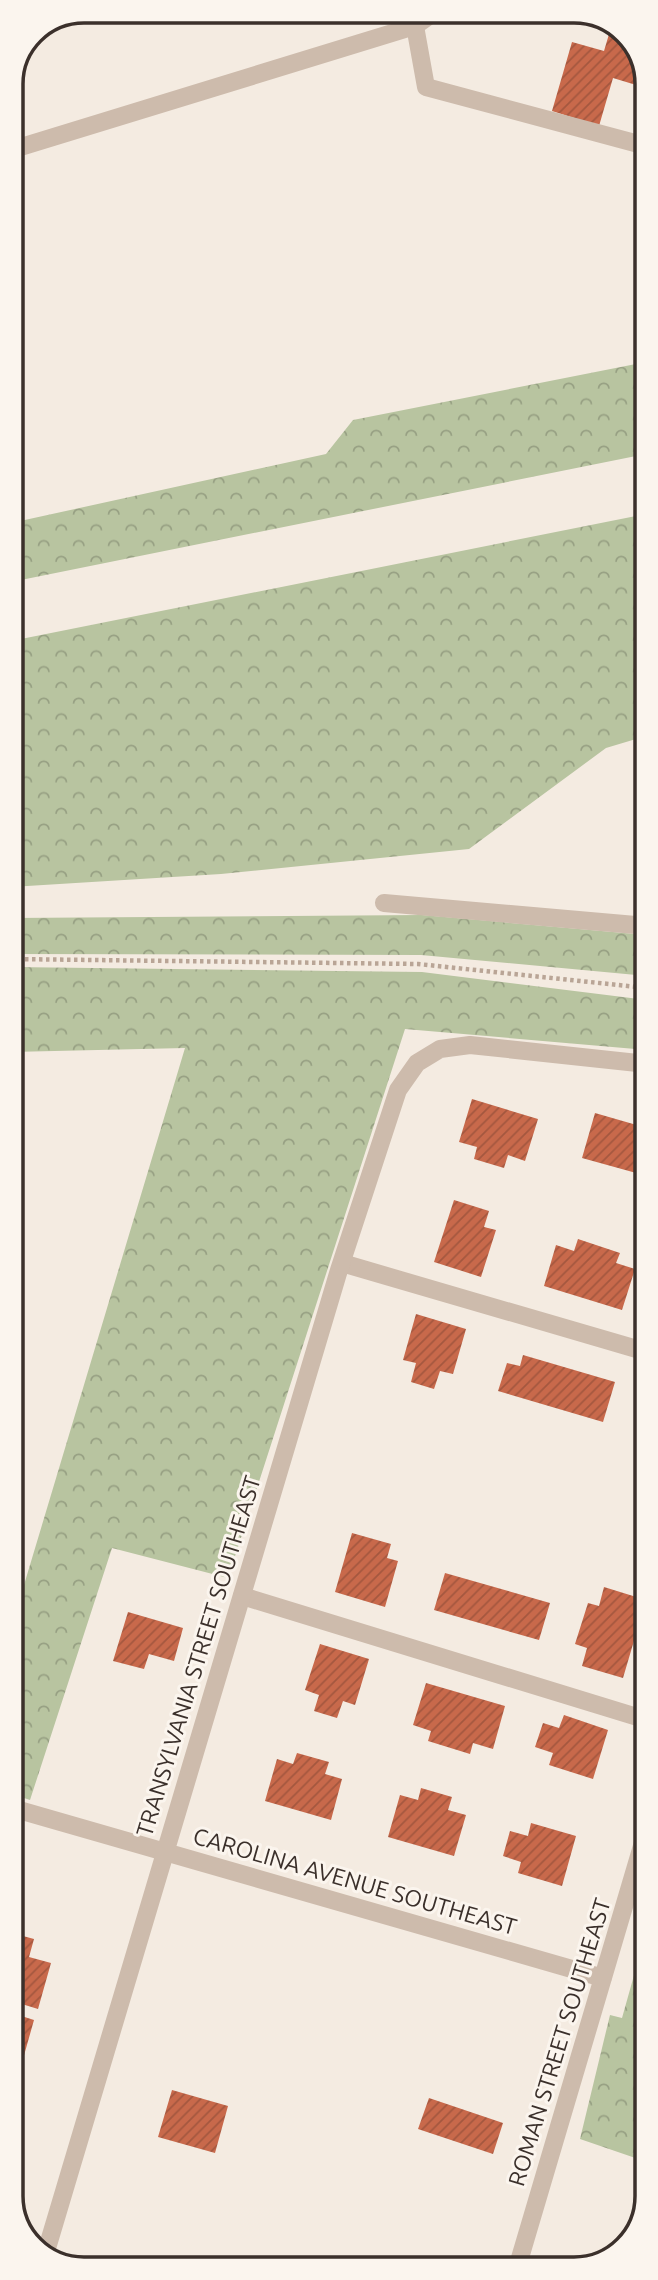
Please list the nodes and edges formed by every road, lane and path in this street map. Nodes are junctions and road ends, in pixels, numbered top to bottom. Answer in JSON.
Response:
{"nodes":[{"id":1,"x":419,"y":23,"type":"edge"},
{"id":2,"x":415,"y":26,"type":"junction"},
{"id":3,"x":635,"y":143,"type":"edge"},
{"id":4,"x":23,"y":146,"type":"edge"},
{"id":5,"x":384,"y":903,"type":"dead end"},
{"id":6,"x":635,"y":925,"type":"edge"},
{"id":7,"x":23,"y":959,"type":"edge"},
{"id":8,"x":635,"y":987,"type":"edge"},
{"id":9,"x":635,"y":1063,"type":"edge"},
{"id":10,"x":342,"y":1263,"type":"junction"},
{"id":11,"x":635,"y":1348,"type":"edge"},
{"id":12,"x":242,"y":1596,"type":"junction"},
{"id":13,"x":635,"y":1716,"type":"edge"},
{"id":14,"x":23,"y":1811,"type":"edge"},
{"id":15,"x":165,"y":1852,"type":"junction"},
{"id":16,"x":635,"y":1870,"type":"edge"},
{"id":17,"x":603,"y":1978,"type":"junction"},
{"id":18,"x":48,"y":2245,"type":"edge"},
{"id":19,"x":520,"y":2257,"type":"edge"}],
"edges":[{"from":1,"to":2,"type":"street"},
{"from":2,"to":3,"type":"street"},
{"from":2,"to":4,"type":"street"},
{"from":5,"to":6,"type":"street"},
{"from":7,"to":8,"type":"path"},
{"from":9,"to":10,"type":"street","name":"TRANSYLVANIA STREET SOUTHEAST"},
{"from":10,"to":11,"type":"street"},
{"from":10,"to":12,"type":"street","name":"TRANSYLVANIA STREET SOUTHEAST"},
{"from":12,"to":13,"type":"street"},
{"from":12,"to":15,"type":"street","name":"TRANSYLVANIA STREET SOUTHEAST"},
{"from":14,"to":15,"type":"street","name":"CAROLINA AVENUE SOUTHEAST"},
{"from":15,"to":17,"type":"street","name":"CAROLINA AVENUE SOUTHEAST"},
{"from":15,"to":18,"type":"street","name":"TRANSYLVANIA STREET SOUTHEAST"},
{"from":16,"to":17,"type":"street","name":"ROMAN STREET SOUTHEAST"},
{"from":17,"to":19,"type":"street","name":"ROMAN STREET SOUTHEAST"}]}
